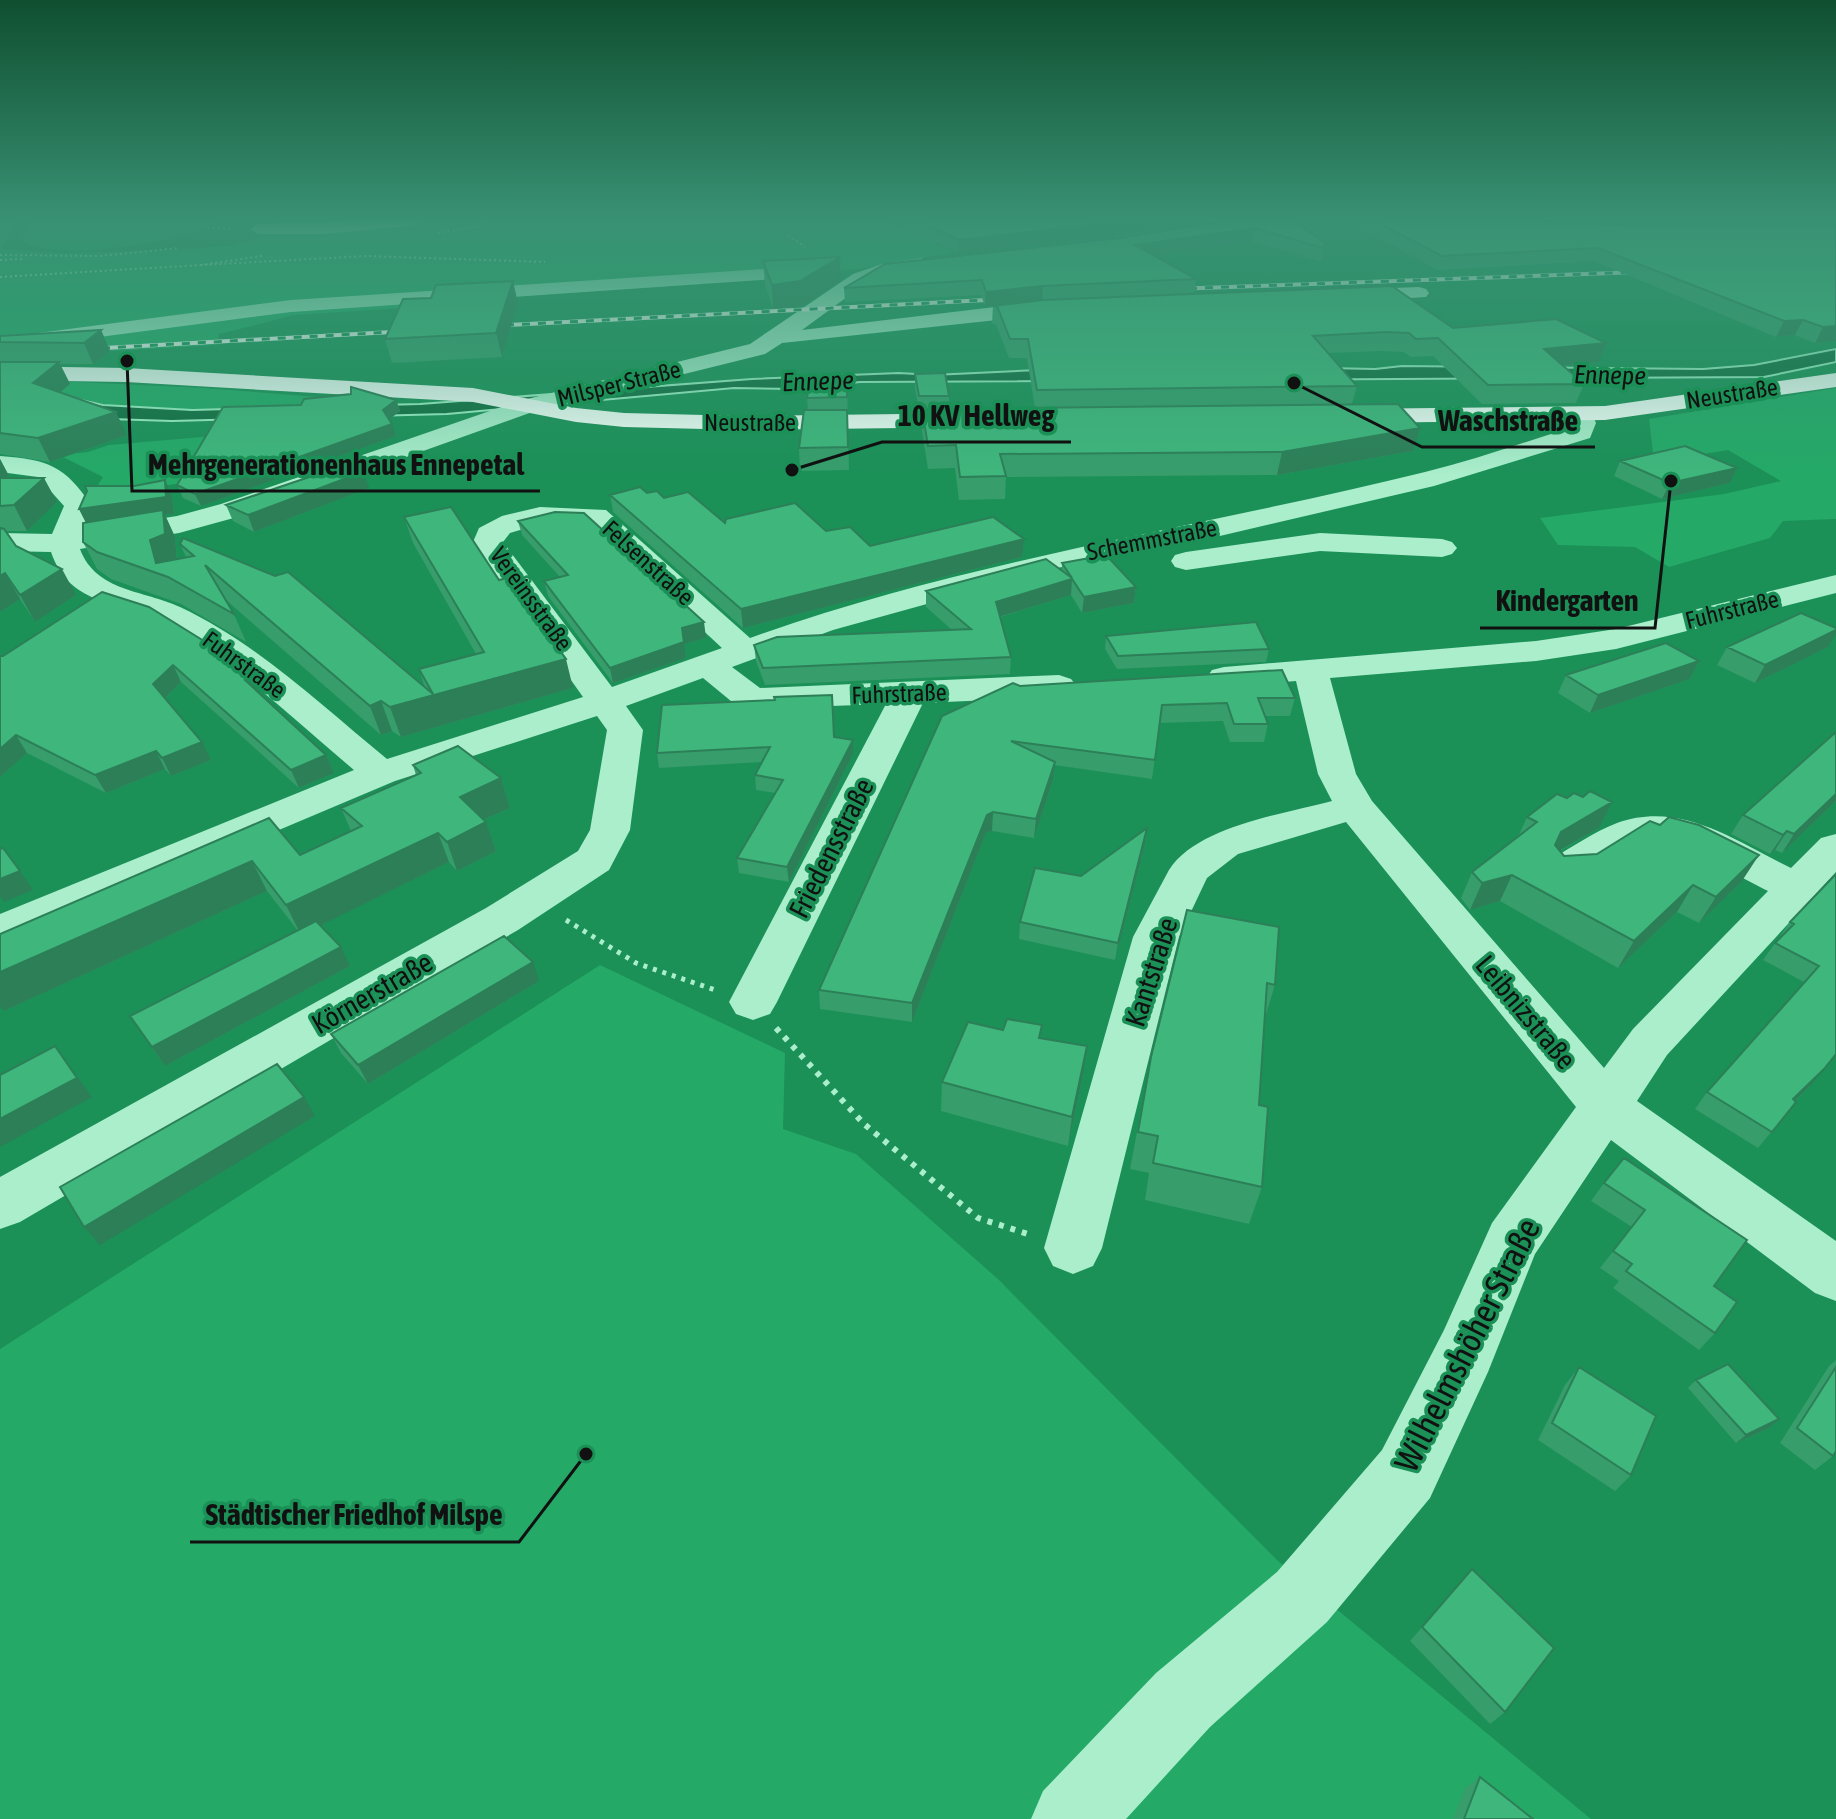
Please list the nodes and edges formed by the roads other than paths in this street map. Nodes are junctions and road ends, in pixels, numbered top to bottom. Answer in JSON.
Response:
{"nodes":[{"id":1,"x":308,"y":305,"type":"edge"},
{"id":2,"x":461,"y":305,"type":"edge"},
{"id":3,"x":824,"y":305,"type":"edge"},
{"id":4,"x":1073,"y":307,"type":"edge"},
{"id":5,"x":417,"y":314,"type":"edge"},
{"id":6,"x":782,"y":337,"type":"junction"},
{"id":7,"x":0,"y":344,"type":"edge"},
{"id":8,"x":0,"y":373,"type":"edge"},
{"id":9,"x":1836,"y":380,"type":"edge"},
{"id":10,"x":527,"y":406,"type":"junction"},
{"id":11,"x":1581,"y":414,"type":"junction"},
{"id":12,"x":1324,"y":416,"type":"edge"},
{"id":13,"x":1004,"y":420,"type":"edge"},
{"id":14,"x":0,"y":464,"type":"edge"},
{"id":15,"x":533,"y":518,"type":"joint"},
{"id":16,"x":0,"y":542,"type":"edge"},
{"id":17,"x":63,"y":543,"type":"junction"},
{"id":18,"x":1442,"y":548,"type":"dead end"},
{"id":19,"x":1053,"y":560,"type":"junction"},
{"id":20,"x":1836,"y":584,"type":"edge"},
{"id":21,"x":746,"y":652,"type":"junction"},
{"id":22,"x":709,"y":666,"type":"junction"},
{"id":23,"x":1311,"y":673,"type":"junction"},
{"id":24,"x":1187,"y":679,"type":"edge"},
{"id":25,"x":1095,"y":684,"type":"edge"},
{"id":26,"x":909,"y":694,"type":"junction"},
{"id":27,"x":605,"y":702,"type":"junction"},
{"id":28,"x":381,"y":773,"type":"junction"},
{"id":29,"x":1355,"y":807,"type":"junction"},
{"id":30,"x":1836,"y":847,"type":"edge"},
{"id":31,"x":1566,"y":869,"type":"edge"},
{"id":32,"x":1797,"y":888,"type":"junction"},
{"id":33,"x":0,"y":932,"type":"edge"},
{"id":34,"x":753,"y":1002,"type":"road end"},
{"id":35,"x":1606,"y":1107,"type":"junction"},
{"id":36,"x":0,"y":1205,"type":"edge"},
{"id":37,"x":1073,"y":1248,"type":"road end"},
{"id":38,"x":1836,"y":1274,"type":"edge"},
{"id":39,"x":1071,"y":1819,"type":"edge"}],
"edges":[{"from":1,"to":7,"type":"street"},
{"from":2,"to":5,"type":"street"},
{"from":3,"to":6,"type":"street","name":"Milsper Straße"},
{"from":4,"to":6,"type":"street"},
{"from":6,"to":10,"type":"street","name":"Milsper Straße"},
{"from":8,"to":10,"type":"main road","name":"Neustraße"},
{"from":9,"to":11,"type":"main road","name":"Neustraße"},
{"from":10,"to":13,"type":"main road","name":"Neustraße"},
{"from":10,"to":17,"type":"street","name":"Milsper Straße"},
{"from":11,"to":12,"type":"main road","name":"Neustraße"},
{"from":11,"to":19,"type":"street","name":"Schemmstraße"},
{"from":14,"to":17,"type":"street"},
{"from":15,"to":21,"type":"street","name":"Felsenstraße"},
{"from":15,"to":27,"type":"street","name":"Vereinsstraße"},
{"from":16,"to":17,"type":"street","name":"Milsper Straße"},
{"from":17,"to":28,"type":"street","name":"Fuhrstraße"},
{"from":18,"to":19,"type":"street"},
{"from":19,"to":21,"type":"street","name":"Schemmstraße"},
{"from":20,"to":23,"type":"street","name":"Fuhrstraße"},
{"from":21,"to":22,"type":"street","name":"Schemmstraße"},
{"from":22,"to":26,"type":"street","name":"Fuhrstraße"},
{"from":22,"to":27,"type":"street"},
{"from":23,"to":24,"type":"street","name":"Fuhrstraße"},
{"from":23,"to":29,"type":"street","name":"Leibnizstraße"},
{"from":25,"to":26,"type":"street","name":"Fuhrstraße"},
{"from":26,"to":34,"type":"street","name":"Friedensstraße"},
{"from":27,"to":28,"type":"street"},
{"from":27,"to":36,"type":"street","name":"Körnerstraße"},
{"from":28,"to":33,"type":"street"},
{"from":29,"to":35,"type":"street","name":"Leibnizstraße"},
{"from":29,"to":37,"type":"street","name":"Kantstraße"},
{"from":30,"to":32,"type":"street","name":"Wilhelmshöher Straße"},
{"from":31,"to":32,"type":"street"},
{"from":32,"to":35,"type":"street","name":"Wilhelmshöher Straße"},
{"from":35,"to":38,"type":"street","name":"Leibnizstraße"},
{"from":35,"to":39,"type":"street","name":"Wilhelmshöher Straße"}]}
